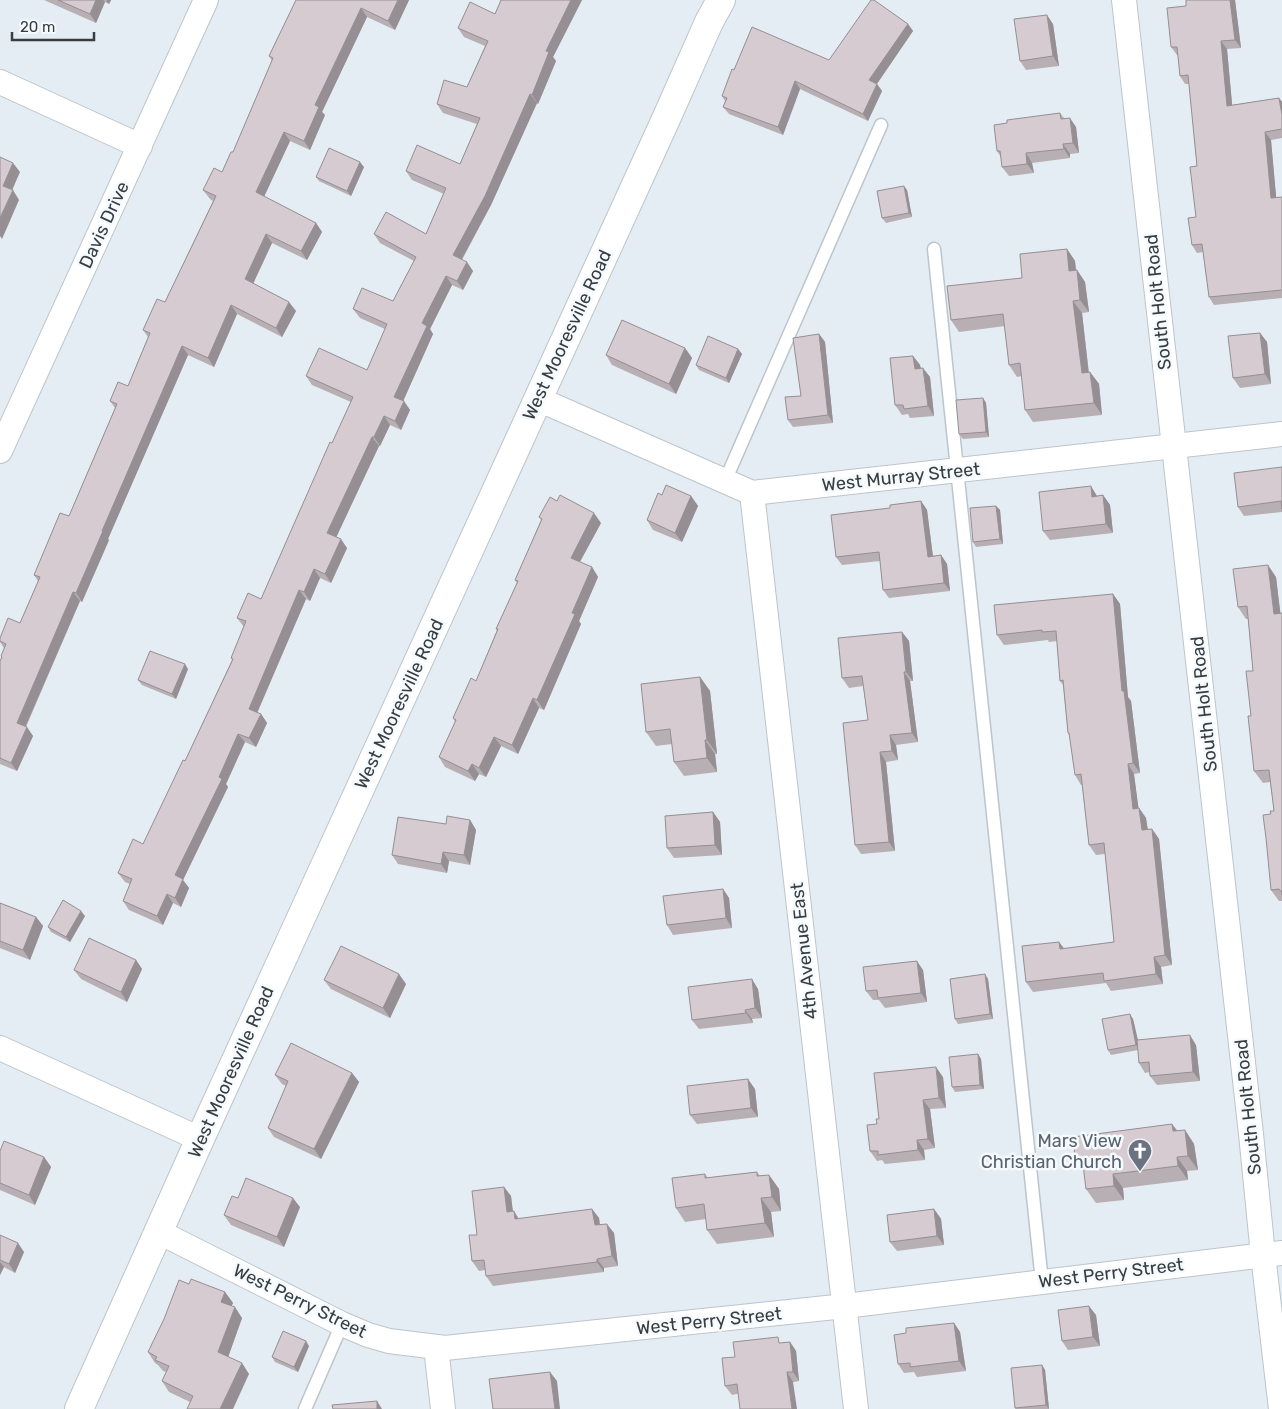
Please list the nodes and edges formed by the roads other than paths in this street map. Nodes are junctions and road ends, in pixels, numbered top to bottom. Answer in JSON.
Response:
{"nodes":[{"id":1,"x":206,"y":0,"type":"edge"},
{"id":2,"x":721,"y":0,"type":"edge"},
{"id":3,"x":1124,"y":0,"type":"edge"},
{"id":4,"x":0,"y":82,"type":"edge"},
{"id":5,"x":881,"y":125,"type":"dead end"},
{"id":6,"x":140,"y":146,"type":"junction"},
{"id":7,"x":934,"y":249,"type":"dead end"},
{"id":8,"x":538,"y":399,"type":"junction"},
{"id":9,"x":1282,"y":434,"type":"edge"},
{"id":10,"x":1175,"y":447,"type":"junction"},
{"id":11,"x":0,"y":451,"type":"edge"},
{"id":12,"x":956,"y":471,"type":"junction"},
{"id":13,"x":725,"y":481,"type":"junction"},
{"id":14,"x":752,"y":493,"type":"junction"},
{"id":15,"x":0,"y":1048,"type":"edge"},
{"id":16,"x":200,"y":1139,"type":"junction"},
{"id":17,"x":159,"y":1232,"type":"junction"},
{"id":18,"x":1272,"y":1254,"type":"edge"},
{"id":19,"x":1042,"y":1282,"type":"junction"},
{"id":20,"x":845,"y":1306,"type":"junction"},
{"id":21,"x":342,"y":1324,"type":"junction"},
{"id":22,"x":436,"y":1347,"type":"junction"},
{"id":23,"x":79,"y":1409,"type":"edge"},
{"id":24,"x":306,"y":1409,"type":"edge"},
{"id":25,"x":443,"y":1409,"type":"edge"},
{"id":26,"x":856,"y":1409,"type":"edge"},
{"id":27,"x":1281,"y":1409,"type":"edge"}],
"edges":[{"from":1,"to":6,"type":"street","name":"Davis Drive"},
{"from":2,"to":8,"type":"main road","name":"West Mooresville Road"},
{"from":3,"to":10,"type":"street","name":"South Holt Road"},
{"from":4,"to":6,"type":"street"},
{"from":5,"to":13,"type":"lane"},
{"from":6,"to":11,"type":"street","name":"Davis Drive"},
{"from":7,"to":12,"type":"lane"},
{"from":8,"to":13,"type":"street"},
{"from":8,"to":16,"type":"main road","name":"West Mooresville Road"},
{"from":9,"to":10,"type":"street","name":"West Murray Street"},
{"from":10,"to":12,"type":"street","name":"West Murray Street"},
{"from":10,"to":18,"type":"street","name":"South Holt Road"},
{"from":12,"to":14,"type":"street","name":"West Murray Street"},
{"from":12,"to":19,"type":"lane"},
{"from":13,"to":14,"type":"street"},
{"from":14,"to":20,"type":"street","name":"4th Avenue East"},
{"from":15,"to":16,"type":"street"},
{"from":16,"to":17,"type":"main road","name":"West Mooresville Road"},
{"from":17,"to":21,"type":"street","name":"West Perry Street"},
{"from":17,"to":23,"type":"main road","name":"West Mooresville Road"},
{"from":18,"to":19,"type":"street","name":"West Perry Street"},
{"from":18,"to":27,"type":"street","name":"South Holt Road"},
{"from":19,"to":20,"type":"street","name":"West Perry Street"},
{"from":20,"to":22,"type":"street","name":"West Perry Street"},
{"from":20,"to":26,"type":"street","name":"4th Avenue East"},
{"from":21,"to":22,"type":"street","name":"West Perry Street"},
{"from":21,"to":24,"type":"lane"},
{"from":22,"to":25,"type":"street"}]}
